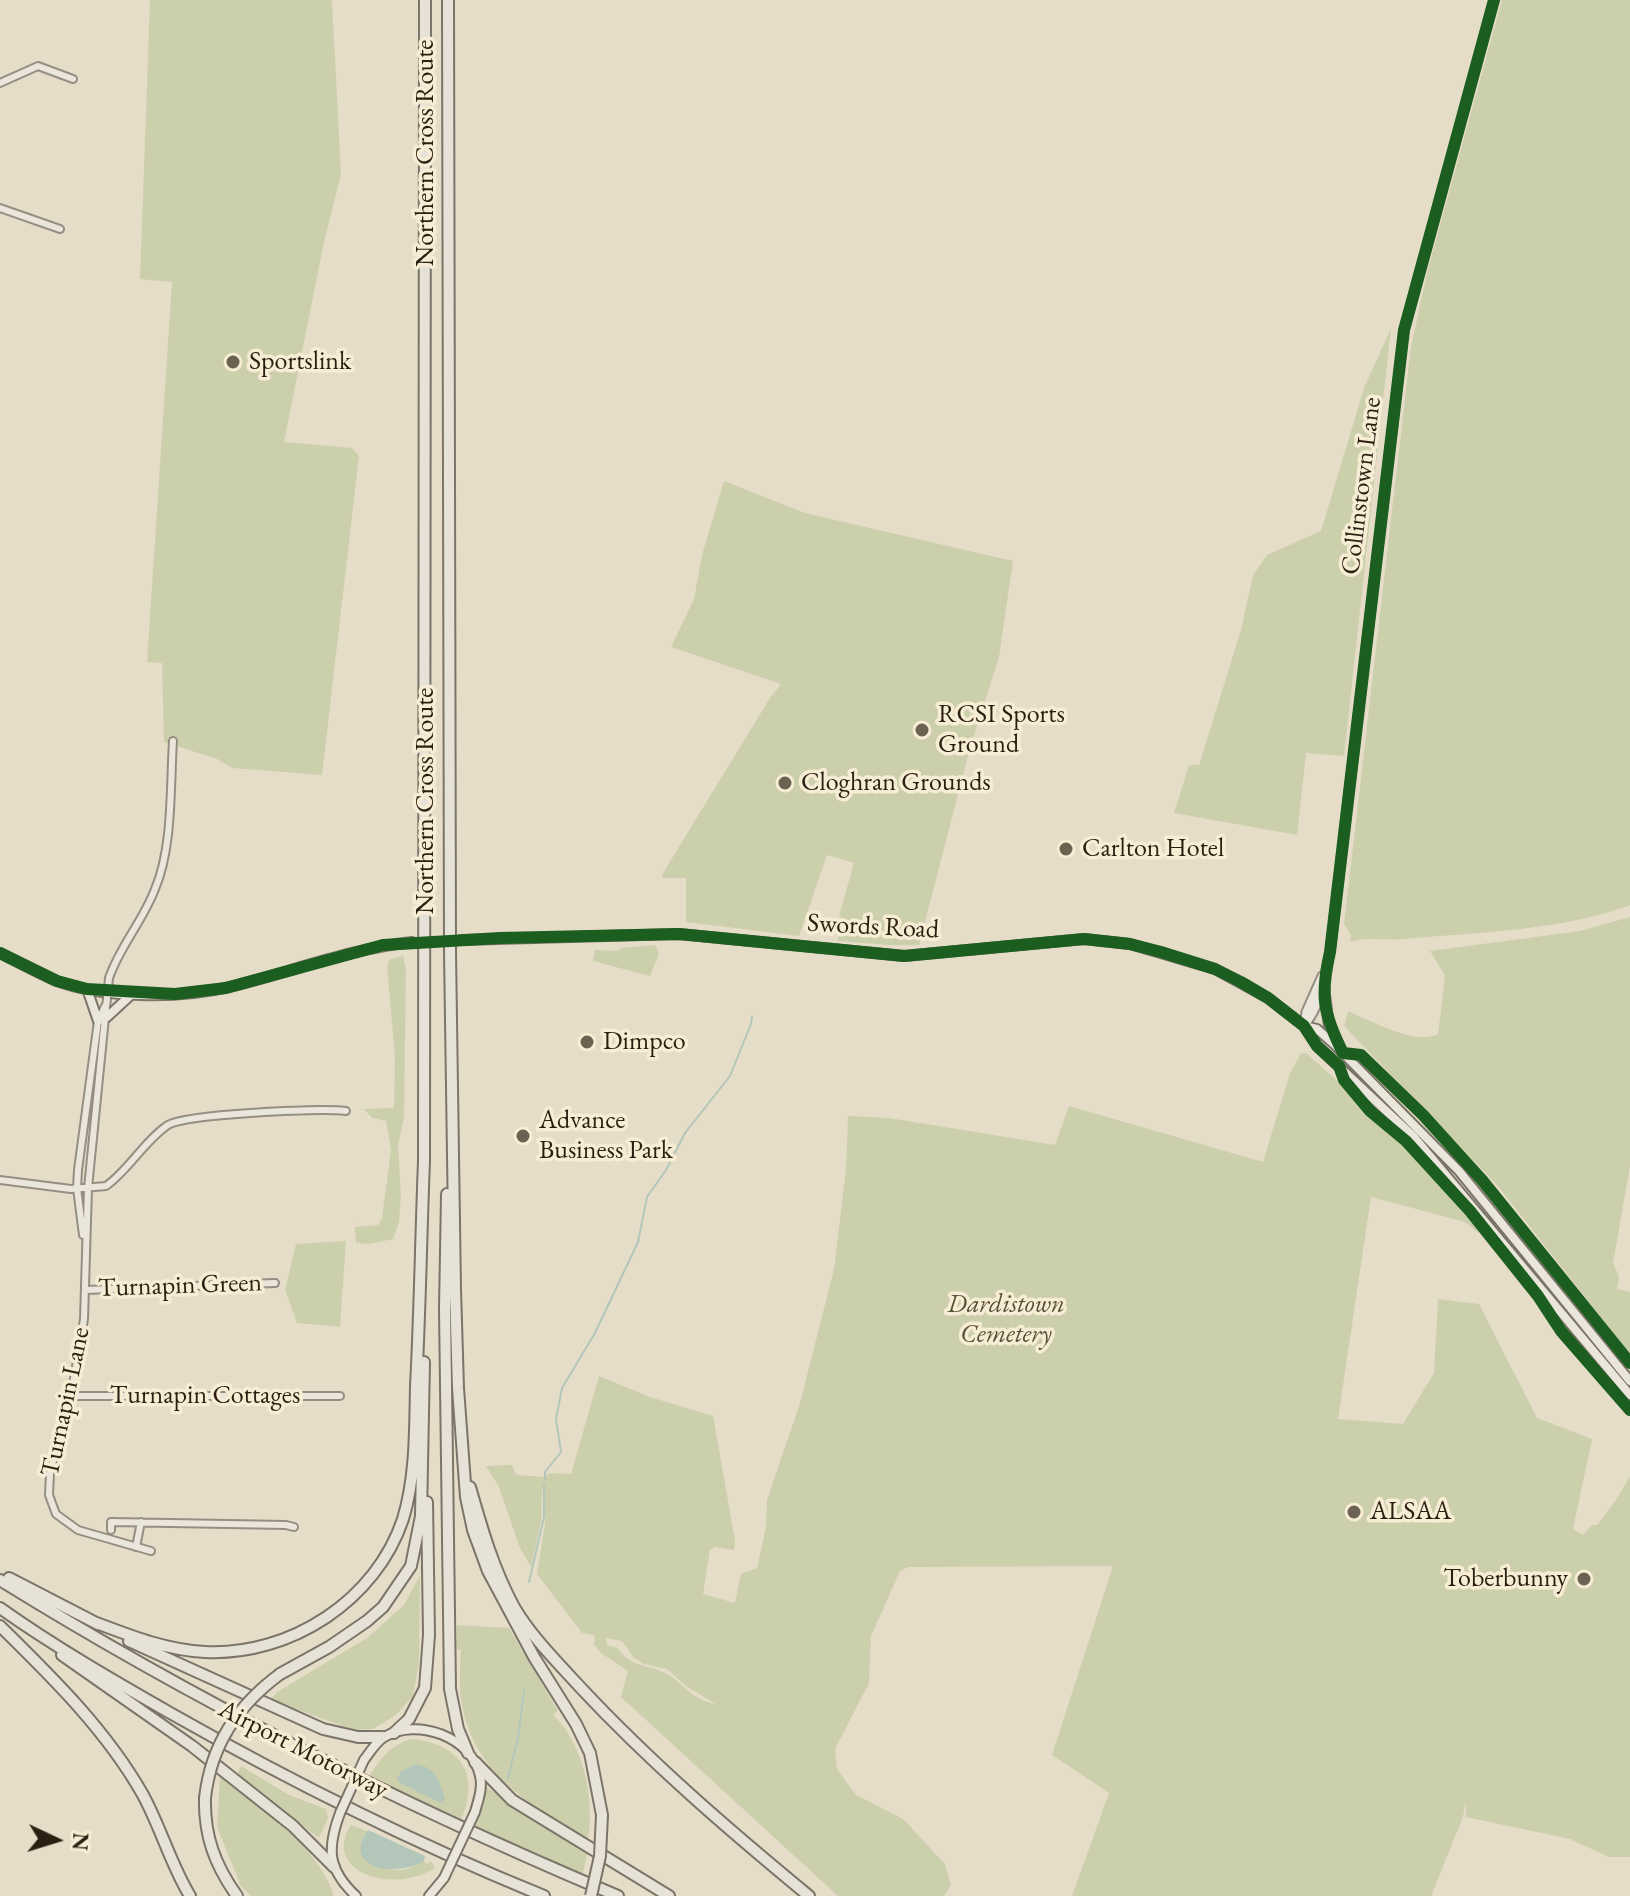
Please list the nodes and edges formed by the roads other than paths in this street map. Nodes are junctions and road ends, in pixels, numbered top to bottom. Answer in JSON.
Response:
{"nodes":[{"id":1,"x":425,"y":0,"type":"edge"},
{"id":2,"x":448,"y":0,"type":"edge"},
{"id":3,"x":1494,"y":0,"type":"edge"},
{"id":4,"x":73,"y":79,"type":"dead end"},
{"id":5,"x":0,"y":83,"type":"edge"},
{"id":6,"x":0,"y":208,"type":"edge"},
{"id":7,"x":60,"y":229,"type":"dead end"},
{"id":8,"x":173,"y":741,"type":"dead end"},
{"id":9,"x":461,"y":940,"type":"tunnel mouth"},
{"id":10,"x":412,"y":942,"type":"tunnel mouth"},
{"id":11,"x":450,"y":952,"type":"junction"},
{"id":12,"x":0,"y":953,"type":"edge"},
{"id":13,"x":1328,"y":962,"type":"junction"},
{"id":14,"x":1324,"y":987,"type":"junction"},
{"id":15,"x":87,"y":989,"type":"junction"},
{"id":16,"x":107,"y":991,"type":"junction"},
{"id":17,"x":134,"y":993,"type":"junction"},
{"id":18,"x":103,"y":1019,"type":"junction"},
{"id":19,"x":1304,"y":1026,"type":"junction"},
{"id":20,"x":1343,"y":1053,"type":"junction"},
{"id":21,"x":346,"y":1111,"type":"dead end"},
{"id":22,"x":424,"y":1161,"type":"junction"},
{"id":23,"x":0,"y":1180,"type":"edge"},
{"id":24,"x":77,"y":1188,"type":"junction"},
{"id":25,"x":88,"y":1188,"type":"junction"},
{"id":26,"x":85,"y":1248,"type":"junction"},
{"id":27,"x":275,"y":1283,"type":"dead end"},
{"id":28,"x":85,"y":1290,"type":"junction"},
{"id":29,"x":1630,"y":1381,"type":"edge"},
{"id":30,"x":1630,"y":1395,"type":"edge"},
{"id":31,"x":70,"y":1396,"type":"junction"},
{"id":32,"x":340,"y":1396,"type":"dead end"},
{"id":33,"x":424,"y":1439,"type":"junction"},
{"id":34,"x":465,"y":1470,"type":"junction"},
{"id":35,"x":141,"y":1522,"type":"junction"},
{"id":36,"x":294,"y":1527,"type":"dead end"},
{"id":37,"x":111,"y":1530,"type":"dead end"},
{"id":38,"x":136,"y":1547,"type":"junction"},
{"id":39,"x":151,"y":1551,"type":"dead end"},
{"id":40,"x":0,"y":1574,"type":"edge"},
{"id":41,"x":0,"y":1580,"type":"edge"},
{"id":42,"x":0,"y":1608,"type":"edge"},
{"id":43,"x":13,"y":1617,"type":"junction"},
{"id":44,"x":94,"y":1622,"type":"junction"},
{"id":45,"x":0,"y":1626,"type":"edge"},
{"id":46,"x":394,"y":1733,"type":"junction"},
{"id":47,"x":382,"y":1737,"type":"junction"},
{"id":48,"x":472,"y":1758,"type":"junction"},
{"id":49,"x":336,"y":1873,"type":"junction"},
{"id":50,"x":190,"y":1896,"type":"edge"},
{"id":51,"x":237,"y":1896,"type":"edge"},
{"id":52,"x":340,"y":1896,"type":"edge"},
{"id":53,"x":356,"y":1896,"type":"edge"},
{"id":54,"x":429,"y":1896,"type":"edge"},
{"id":55,"x":544,"y":1896,"type":"edge"},
{"id":56,"x":591,"y":1896,"type":"edge"},
{"id":57,"x":618,"y":1896,"type":"edge"},
{"id":58,"x":669,"y":1896,"type":"edge"},
{"id":59,"x":809,"y":1896,"type":"edge"}],
"edges":[{"from":1,"to":22,"type":"highway","name":"Northern Cross Route"},
{"from":2,"to":11,"type":"highway","name":"Northern Cross Route"},
{"from":3,"to":13,"type":"street","name":"Collinstown Lane"},
{"from":4,"to":5,"type":"street"},
{"from":6,"to":7,"type":"street"},
{"from":8,"to":16,"type":"street","name":"Turnapin Lane"},
{"from":9,"to":19,"type":"main road","name":"Swords Road"},
{"from":10,"to":17,"type":"main road"},
{"from":11,"to":34,"type":"highway"},
{"from":11,"to":48,"type":"highway"},
{"from":12,"to":15,"type":"main road"},
{"from":13,"to":14,"type":"street","name":"Collinstown Lane"},
{"from":13,"to":19,"type":"street","name":"Collinstown Lane"},
{"from":14,"to":19,"type":"street","name":"Collinstown Lane"},
{"from":14,"to":20,"type":"main road"},
{"from":15,"to":16,"type":"main road"},
{"from":15,"to":18,"type":"main road"},
{"from":16,"to":17,"type":"main road"},
{"from":16,"to":18,"type":"street","name":"Turnapin Lane"},
{"from":17,"to":18,"type":"main road"},
{"from":18,"to":24,"type":"street","name":"Turnapin Lane"},
{"from":18,"to":25,"type":"street","name":"Turnapin Lane"},
{"from":19,"to":20,"type":"main road","name":"Swords Road"},
{"from":19,"to":30,"type":"main road","name":"Swords Road"},
{"from":20,"to":29,"type":"main road","name":"Swords Road"},
{"from":21,"to":25,"type":"street"},
{"from":22,"to":33,"type":"highway"},
{"from":22,"to":44,"type":"highway","name":"Northern Cross Route"},
{"from":23,"to":24,"type":"street"},
{"from":24,"to":25,"type":"street"},
{"from":24,"to":26,"type":"street","name":"Turnapin Lane"},
{"from":25,"to":26,"type":"street","name":"Turnapin Lane"},
{"from":26,"to":28,"type":"street","name":"Turnapin Lane"},
{"from":27,"to":28,"type":"street","name":"Turnapin Green"},
{"from":28,"to":31,"type":"street","name":"Turnapin Lane"},
{"from":31,"to":32,"type":"street","name":"Turnapin Cottages"},
{"from":31,"to":38,"type":"street","name":"Turnapin Lane"},
{"from":33,"to":46,"type":"highway"},
{"from":33,"to":51,"type":"highway","bridge":true},
{"from":34,"to":56,"type":"highway","bridge":true},
{"from":34,"to":59,"type":"highway"},
{"from":35,"to":36,"type":"street"},
{"from":35,"to":37,"type":"street"},
{"from":35,"to":38,"type":"street"},
{"from":38,"to":39,"type":"street","name":"Turnapin Lane"},
{"from":40,"to":44,"type":"highway"},
{"from":41,"to":57,"type":"highway","name":"Airport Motorway"},
{"from":42,"to":43,"type":"highway","name":"Airport Motorway"},
{"from":43,"to":49,"type":"highway"},
{"from":43,"to":55,"type":"highway","name":"Airport Motorway"},
{"from":44,"to":47,"type":"highway"},
{"from":45,"to":50,"type":"highway"},
{"from":46,"to":47,"type":"main road"},
{"from":46,"to":48,"type":"main road"},
{"from":47,"to":49,"type":"main road","bridge":true},
{"from":48,"to":54,"type":"main road","bridge":true},
{"from":48,"to":58,"type":"highway"},
{"from":49,"to":52,"type":"main road"},
{"from":49,"to":53,"type":"main road"}]}
